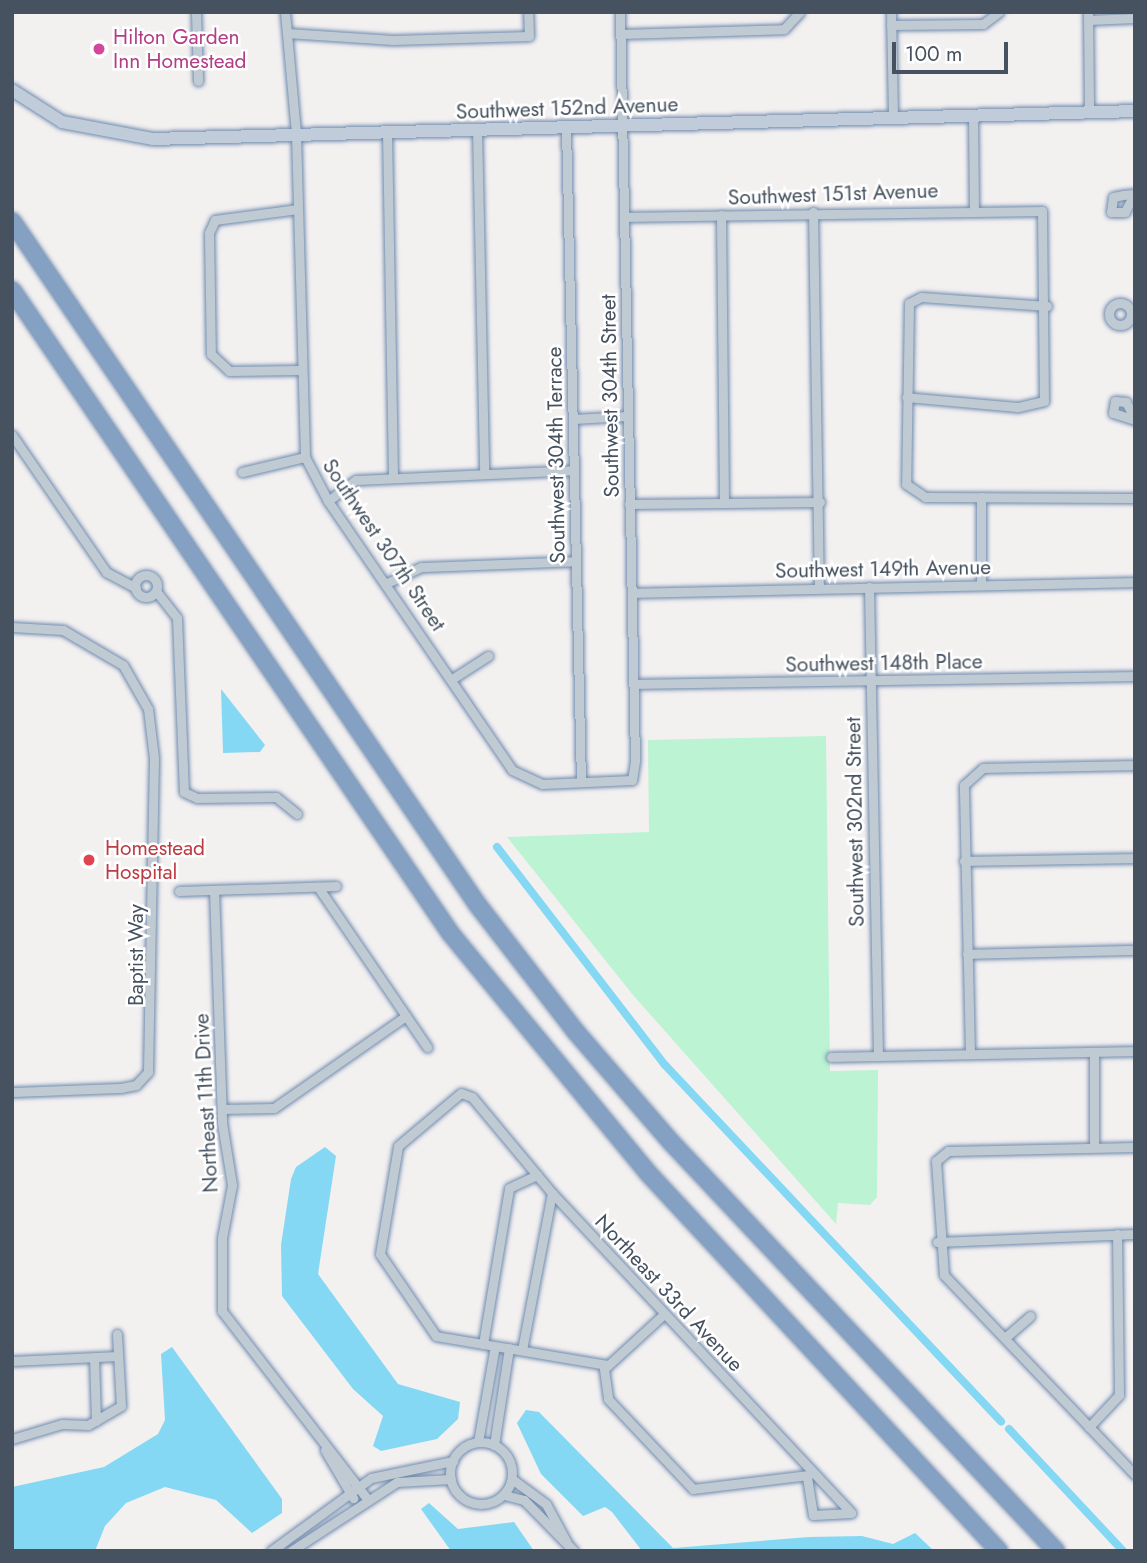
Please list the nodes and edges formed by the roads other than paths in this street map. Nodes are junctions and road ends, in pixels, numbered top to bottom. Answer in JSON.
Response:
{"nodes":[{"id":1,"x":196,"y":12,"type":"edge"},
{"id":2,"x":285,"y":12,"type":"edge"},
{"id":3,"x":528,"y":12,"type":"edge"},
{"id":4,"x":620,"y":12,"type":"edge"},
{"id":5,"x":800,"y":12,"type":"edge"},
{"id":6,"x":891,"y":12,"type":"edge"},
{"id":7,"x":997,"y":15,"type":"edge"},
{"id":8,"x":1088,"y":16,"type":"edge"},
{"id":9,"x":1135,"y":18,"type":"edge"},
{"id":10,"x":891,"y":25,"type":"junction"},
{"id":11,"x":287,"y":33,"type":"junction"},
{"id":12,"x":621,"y":34,"type":"junction"},
{"id":13,"x":198,"y":81,"type":"dead end"},
{"id":14,"x":12,"y":90,"type":"edge"},
{"id":15,"x":1135,"y":111,"type":"edge"},
{"id":16,"x":1089,"y":112,"type":"junction"},
{"id":17,"x":973,"y":116,"type":"junction"},
{"id":18,"x":893,"y":118,"type":"junction"},
{"id":19,"x":623,"y":125,"type":"junction"},
{"id":20,"x":566,"y":127,"type":"junction"},
{"id":21,"x":477,"y":129,"type":"junction"},
{"id":22,"x":387,"y":132,"type":"junction"},
{"id":23,"x":296,"y":134,"type":"junction"},
{"id":24,"x":974,"y":208,"type":"junction"},
{"id":25,"x":298,"y":209,"type":"junction"},
{"id":26,"x":813,"y":212,"type":"junction"},
{"id":27,"x":721,"y":215,"type":"junction"},
{"id":28,"x":624,"y":217,"type":"junction"},
{"id":29,"x":12,"y":220,"type":"edge"},
{"id":30,"x":12,"y":290,"type":"edge"},
{"id":31,"x":1047,"y":306,"type":"junction"},
{"id":32,"x":301,"y":370,"type":"junction"},
{"id":33,"x":906,"y":397,"type":"junction"},
{"id":34,"x":628,"y":416,"type":"junction"},
{"id":35,"x":573,"y":419,"type":"junction"},
{"id":36,"x":12,"y":435,"type":"edge"},
{"id":37,"x":305,"y":457,"type":"junction"},
{"id":38,"x":574,"y":470,"type":"junction"},
{"id":39,"x":242,"y":472,"type":"dead end"},
{"id":40,"x":484,"y":474,"type":"junction"},
{"id":41,"x":393,"y":476,"type":"junction"},
{"id":42,"x":981,"y":497,"type":"junction"},
{"id":43,"x":1135,"y":498,"type":"edge"},
{"id":44,"x":328,"y":501,"type":"junction"},
{"id":45,"x":724,"y":501,"type":"junction"},
{"id":46,"x":820,"y":502,"type":"junction"},
{"id":47,"x":629,"y":503,"type":"junction"},
{"id":48,"x":576,"y":561,"type":"junction"},
{"id":49,"x":1135,"y":582,"type":"edge"},
{"id":50,"x":387,"y":583,"type":"junction"},
{"id":51,"x":982,"y":584,"type":"junction"},
{"id":52,"x":869,"y":587,"type":"junction"},
{"id":53,"x":136,"y":588,"type":"junction"},
{"id":54,"x":819,"y":588,"type":"junction"},
{"id":55,"x":156,"y":591,"type":"junction"},
{"id":56,"x":632,"y":593,"type":"junction"},
{"id":57,"x":12,"y":628,"type":"edge"},
{"id":58,"x":488,"y":656,"type":"dead end"},
{"id":59,"x":1135,"y":676,"type":"edge"},
{"id":60,"x":452,"y":679,"type":"junction"},
{"id":61,"x":869,"y":680,"type":"junction"},
{"id":62,"x":634,"y":684,"type":"junction"},
{"id":63,"x":1135,"y":765,"type":"edge"},
{"id":64,"x":581,"y":782,"type":"junction"},
{"id":65,"x":296,"y":814,"type":"dead end"},
{"id":66,"x":1135,"y":858,"type":"edge"},
{"id":67,"x":964,"y":861,"type":"junction"},
{"id":68,"x":336,"y":886,"type":"dead end"},
{"id":69,"x":318,"y":887,"type":"junction"},
{"id":70,"x":214,"y":890,"type":"junction"},
{"id":71,"x":179,"y":891,"type":"dead end"},
{"id":72,"x":1135,"y":950,"type":"edge"},
{"id":73,"x":967,"y":954,"type":"junction"},
{"id":74,"x":406,"y":1016,"type":"junction"},
{"id":75,"x":427,"y":1047,"type":"dead end"},
{"id":76,"x":1135,"y":1051,"type":"edge"},
{"id":77,"x":1094,"y":1052,"type":"junction"},
{"id":78,"x":970,"y":1054,"type":"junction"},
{"id":79,"x":878,"y":1056,"type":"junction"},
{"id":80,"x":831,"y":1057,"type":"dead end"},
{"id":81,"x":12,"y":1091,"type":"edge"},
{"id":82,"x":222,"y":1109,"type":"junction"},
{"id":83,"x":1094,"y":1147,"type":"junction"},
{"id":84,"x":1135,"y":1147,"type":"edge"},
{"id":85,"x":537,"y":1175,"type":"junction"},
{"id":86,"x":552,"y":1193,"type":"junction"},
{"id":87,"x":1117,"y":1234,"type":"junction"},
{"id":88,"x":1135,"y":1234,"type":"edge"},
{"id":89,"x":937,"y":1241,"type":"junction"},
{"id":90,"x":663,"y":1314,"type":"junction"},
{"id":91,"x":1030,"y":1316,"type":"dead end"},
{"id":92,"x":117,"y":1334,"type":"dead end"},
{"id":93,"x":1006,"y":1337,"type":"junction"},
{"id":94,"x":482,"y":1344,"type":"junction"},
{"id":95,"x":495,"y":1346,"type":"junction"},
{"id":96,"x":509,"y":1348,"type":"junction"},
{"id":97,"x":522,"y":1350,"type":"junction"},
{"id":98,"x":118,"y":1356,"type":"junction"},
{"id":99,"x":94,"y":1357,"type":"junction"},
{"id":100,"x":12,"y":1361,"type":"edge"},
{"id":101,"x":606,"y":1367,"type":"junction"},
{"id":102,"x":96,"y":1421,"type":"junction"},
{"id":103,"x":1089,"y":1427,"type":"junction"},
{"id":104,"x":12,"y":1438,"type":"edge"},
{"id":105,"x":478,"y":1442,"type":"junction"},
{"id":106,"x":494,"y":1445,"type":"junction"},
{"id":107,"x":324,"y":1448,"type":"junction"},
{"id":108,"x":453,"y":1461,"type":"junction"},
{"id":109,"x":809,"y":1474,"type":"junction"},
{"id":110,"x":1135,"y":1475,"type":"edge"},
{"id":111,"x":451,"y":1479,"type":"junction"},
{"id":112,"x":512,"y":1479,"type":"junction"},
{"id":113,"x":360,"y":1486,"type":"junction"},
{"id":114,"x":350,"y":1493,"type":"junction"},
{"id":115,"x":504,"y":1494,"type":"junction"},
{"id":116,"x":366,"y":1497,"type":"junction"},
{"id":117,"x":356,"y":1503,"type":"junction"},
{"id":118,"x":570,"y":1547,"type":"edge"},
{"id":119,"x":271,"y":1551,"type":"edge"},
{"id":120,"x":291,"y":1551,"type":"edge"},
{"id":121,"x":999,"y":1551,"type":"edge"},
{"id":122,"x":1056,"y":1551,"type":"edge"}],
"edges":[{"from":1,"to":13,"type":"street"},
{"from":2,"to":11,"type":"street","name":"Southwest 307th Street"},
{"from":3,"to":11,"type":"street"},
{"from":4,"to":12,"type":"street","name":"Southwest 304th Street"},
{"from":5,"to":12,"type":"street"},
{"from":6,"to":10,"type":"street"},
{"from":7,"to":10,"type":"street"},
{"from":8,"to":9,"type":"street"},
{"from":8,"to":16,"type":"street"},
{"from":10,"to":18,"type":"street"},
{"from":11,"to":23,"type":"street","name":"Southwest 307th Street"},
{"from":12,"to":19,"type":"street","name":"Southwest 304th Street"},
{"from":14,"to":23,"type":"street","name":"Southwest 152nd Avenue"},
{"from":15,"to":16,"type":"street","name":"Southwest 152nd Avenue"},
{"from":16,"to":17,"type":"street","name":"Southwest 152nd Avenue"},
{"from":17,"to":18,"type":"street","name":"Southwest 152nd Avenue"},
{"from":17,"to":24,"type":"street"},
{"from":18,"to":19,"type":"street","name":"Southwest 152nd Avenue"},
{"from":19,"to":20,"type":"street","name":"Southwest 152nd Avenue"},
{"from":19,"to":28,"type":"street","name":"Southwest 304th Street"},
{"from":20,"to":21,"type":"street","name":"Southwest 152nd Avenue"},
{"from":20,"to":35,"type":"street","name":"Southwest 304th Terrace"},
{"from":21,"to":22,"type":"street","name":"Southwest 152nd Avenue"},
{"from":21,"to":40,"type":"street"},
{"from":22,"to":23,"type":"street","name":"Southwest 152nd Avenue"},
{"from":22,"to":41,"type":"street"},
{"from":23,"to":25,"type":"street","name":"Southwest 307th Street"},
{"from":24,"to":26,"type":"street","name":"Southwest 151st Avenue"},
{"from":24,"to":31,"type":"street","name":"Southwest 151st Avenue"},
{"from":25,"to":32,"type":"street","name":"Southwest 307th Street"},
{"from":25,"to":32,"type":"street"},
{"from":26,"to":27,"type":"street","name":"Southwest 151st Avenue"},
{"from":26,"to":46,"type":"street"},
{"from":27,"to":28,"type":"street","name":"Southwest 151st Avenue"},
{"from":27,"to":45,"type":"street"},
{"from":28,"to":34,"type":"street","name":"Southwest 304th Street"},
{"from":29,"to":122,"type":"highway"},
{"from":30,"to":121,"type":"highway"},
{"from":31,"to":33,"type":"street"},
{"from":31,"to":33,"type":"street"},
{"from":32,"to":37,"type":"street","name":"Southwest 307th Street"},
{"from":33,"to":42,"type":"street"},
{"from":34,"to":35,"type":"street"},
{"from":34,"to":47,"type":"street","name":"Southwest 304th Street"},
{"from":35,"to":38,"type":"street","name":"Southwest 304th Terrace"},
{"from":36,"to":53,"type":"street"},
{"from":37,"to":39,"type":"street"},
{"from":37,"to":44,"type":"street","name":"Southwest 307th Street"},
{"from":38,"to":40,"type":"street"},
{"from":38,"to":48,"type":"street","name":"Southwest 304th Terrace"},
{"from":40,"to":41,"type":"street"},
{"from":41,"to":44,"type":"street"},
{"from":42,"to":43,"type":"street"},
{"from":42,"to":51,"type":"street"},
{"from":44,"to":50,"type":"street","name":"Southwest 307th Street"},
{"from":45,"to":46,"type":"street"},
{"from":45,"to":47,"type":"street"},
{"from":46,"to":54,"type":"street"},
{"from":47,"to":56,"type":"street","name":"Southwest 304th Street"},
{"from":48,"to":50,"type":"street"},
{"from":48,"to":64,"type":"street","name":"Southwest 304th Terrace"},
{"from":49,"to":51,"type":"street","name":"Southwest 149th Avenue"},
{"from":50,"to":60,"type":"street","name":"Southwest 307th Street"},
{"from":51,"to":52,"type":"street","name":"Southwest 149th Avenue"},
{"from":52,"to":54,"type":"street","name":"Southwest 149th Avenue"},
{"from":52,"to":61,"type":"street","name":"Southwest 302nd Street"},
{"from":53,"to":55,"type":"street"},
{"from":53,"to":55,"type":"street"},
{"from":54,"to":56,"type":"street","name":"Southwest 149th Avenue"},
{"from":55,"to":65,"type":"street"},
{"from":56,"to":62,"type":"street","name":"Southwest 304th Street"},
{"from":57,"to":81,"type":"street","name":"Baptist Way"},
{"from":58,"to":60,"type":"street"},
{"from":59,"to":61,"type":"street","name":"Southwest 148th Place"},
{"from":60,"to":64,"type":"street","name":"Southwest 307th Street"},
{"from":61,"to":62,"type":"street","name":"Southwest 148th Place"},
{"from":61,"to":79,"type":"street","name":"Southwest 302nd Street"},
{"from":62,"to":64,"type":"street","name":"Southwest 304th Street"},
{"from":63,"to":67,"type":"street"},
{"from":66,"to":67,"type":"street"},
{"from":67,"to":73,"type":"street"},
{"from":68,"to":69,"type":"street"},
{"from":69,"to":70,"type":"street"},
{"from":69,"to":74,"type":"street"},
{"from":70,"to":71,"type":"street"},
{"from":70,"to":82,"type":"street","name":"Northeast 11th Drive"},
{"from":72,"to":73,"type":"street"},
{"from":73,"to":78,"type":"street"},
{"from":74,"to":75,"type":"street"},
{"from":74,"to":82,"type":"street"},
{"from":76,"to":77,"type":"street"},
{"from":77,"to":78,"type":"street"},
{"from":77,"to":83,"type":"street"},
{"from":78,"to":79,"type":"street"},
{"from":79,"to":80,"type":"street"},
{"from":82,"to":107,"type":"street","name":"Northeast 11th Drive"},
{"from":83,"to":84,"type":"street"},
{"from":83,"to":89,"type":"street"},
{"from":85,"to":86,"type":"street","name":"Northeast 33rd Avenue"},
{"from":85,"to":94,"type":"street"},
{"from":85,"to":94,"type":"street","name":"Northeast 33rd Avenue"},
{"from":86,"to":90,"type":"street","name":"Northeast 33rd Avenue"},
{"from":86,"to":97,"type":"street"},
{"from":87,"to":88,"type":"street"},
{"from":87,"to":89,"type":"street"},
{"from":87,"to":103,"type":"street"},
{"from":89,"to":93,"type":"street"},
{"from":90,"to":101,"type":"street"},
{"from":90,"to":109,"type":"street","name":"Northeast 33rd Avenue"},
{"from":91,"to":93,"type":"street"},
{"from":92,"to":98,"type":"street"},
{"from":93,"to":103,"type":"street"},
{"from":94,"to":95,"type":"street"},
{"from":95,"to":96,"type":"street"},
{"from":95,"to":105,"type":"street"},
{"from":96,"to":97,"type":"street"},
{"from":96,"to":106,"type":"street"},
{"from":97,"to":101,"type":"street"},
{"from":98,"to":99,"type":"street"},
{"from":98,"to":102,"type":"street"},
{"from":99,"to":100,"type":"street"},
{"from":99,"to":102,"type":"street"},
{"from":101,"to":109,"type":"street"},
{"from":102,"to":104,"type":"street"},
{"from":103,"to":110,"type":"street"},
{"from":105,"to":106,"type":"street"},
{"from":105,"to":108,"type":"street"},
{"from":106,"to":112,"type":"street"},
{"from":107,"to":113,"type":"street","name":"Northeast 11th Drive"},
{"from":107,"to":114,"type":"street","name":"Northeast 11th Drive"},
{"from":108,"to":111,"type":"street"},
{"from":108,"to":113,"type":"street"},
{"from":109,"to":109,"type":"street","name":"Northeast 33rd Avenue"},
{"from":111,"to":115,"type":"street"},
{"from":111,"to":116,"type":"street"},
{"from":112,"to":115,"type":"street"},
{"from":112,"to":118,"type":"street"},
{"from":113,"to":114,"type":"street"},
{"from":113,"to":116,"type":"street","name":"Northeast 11th Drive"},
{"from":114,"to":117,"type":"street","name":"Northeast 11th Drive"},
{"from":114,"to":119,"type":"street"},
{"from":115,"to":118,"type":"street"},
{"from":116,"to":117,"type":"street"},
{"from":117,"to":120,"type":"street"}]}
